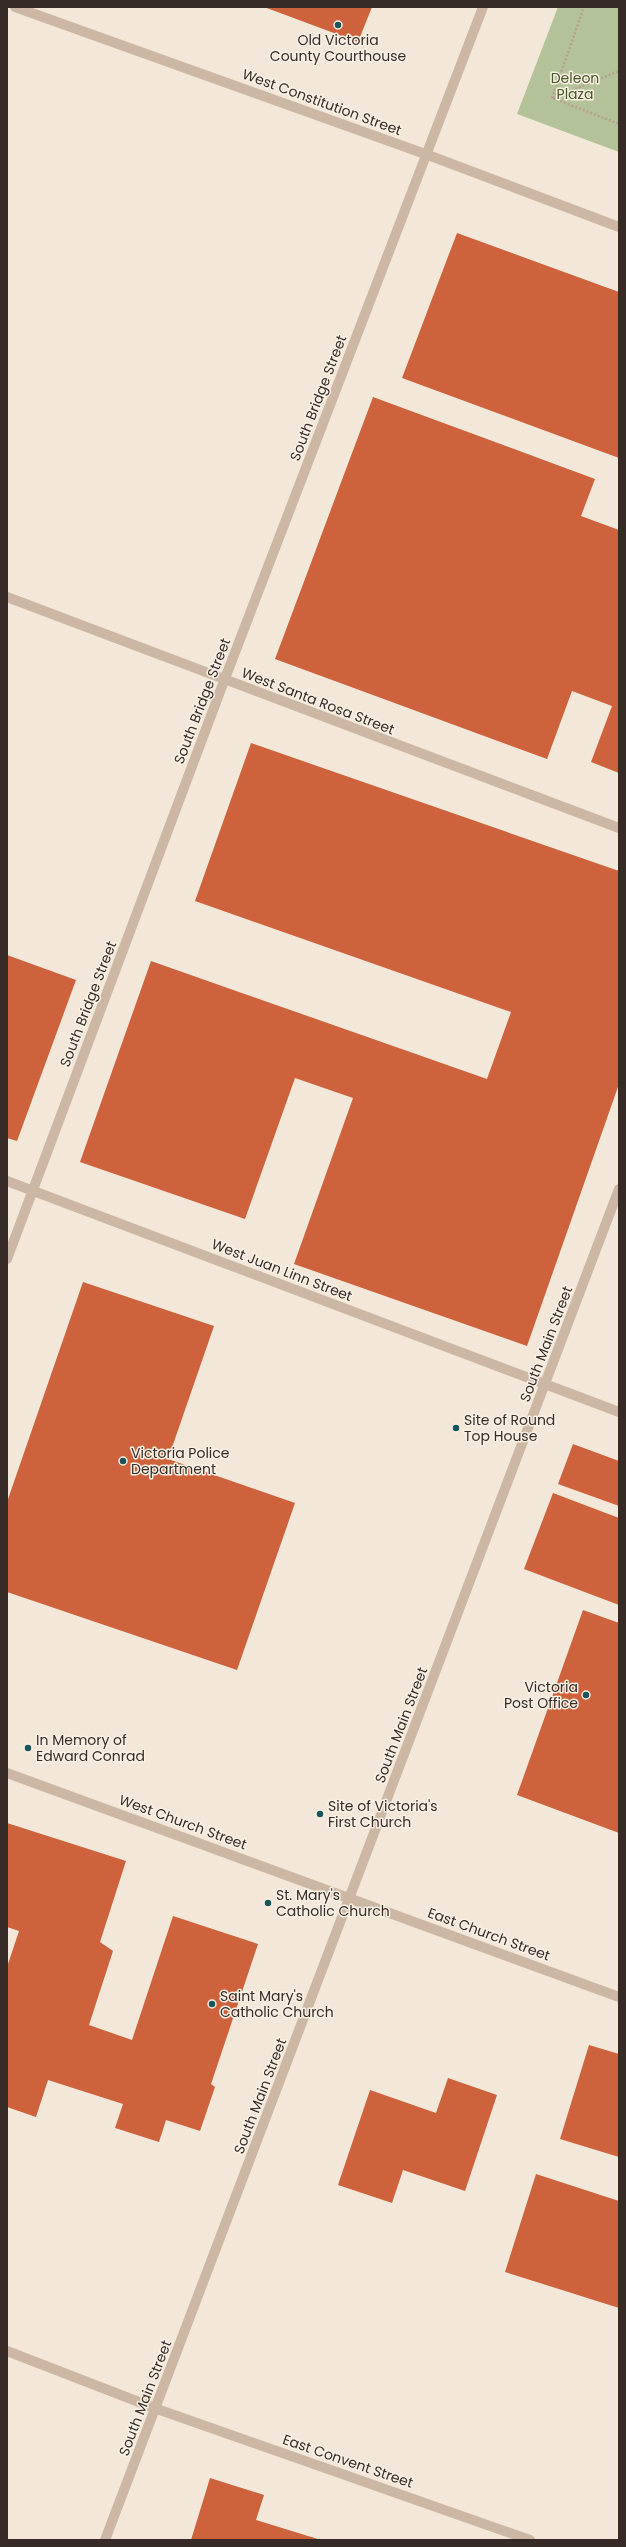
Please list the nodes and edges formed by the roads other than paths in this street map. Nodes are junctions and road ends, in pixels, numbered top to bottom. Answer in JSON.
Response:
{"nodes":[{"id":1,"x":15,"y":7,"type":"edge"},
{"id":2,"x":483,"y":7,"type":"edge"},
{"id":3,"x":428,"y":155,"type":"junction"},
{"id":4,"x":619,"y":227,"type":"edge"},
{"id":5,"x":7,"y":597,"type":"edge"},
{"id":6,"x":224,"y":680,"type":"junction"},
{"id":7,"x":619,"y":828,"type":"edge"},
{"id":8,"x":7,"y":1182,"type":"edge"},
{"id":9,"x":619,"y":1189,"type":"edge"},
{"id":10,"x":32,"y":1191,"type":"junction"},
{"id":11,"x":7,"y":1259,"type":"edge"},
{"id":12,"x":546,"y":1385,"type":"junction"},
{"id":13,"x":619,"y":1412,"type":"edge"},
{"id":14,"x":7,"y":1773,"type":"edge"},
{"id":15,"x":350,"y":1897,"type":"junction"},
{"id":16,"x":619,"y":1997,"type":"edge"},
{"id":17,"x":7,"y":2351,"type":"edge"},
{"id":18,"x":157,"y":2409,"type":"junction"},
{"id":19,"x":105,"y":2540,"type":"edge"},
{"id":20,"x":530,"y":2540,"type":"edge"}],
"edges":[{"from":1,"to":3,"type":"street","name":"West Constitution Street"},
{"from":2,"to":3,"type":"street","name":"South Bridge Street"},
{"from":3,"to":4,"type":"street","name":"West Constitution Street"},
{"from":3,"to":6,"type":"street","name":"South Bridge Street"},
{"from":5,"to":6,"type":"street","name":"West Santa Rosa Street"},
{"from":6,"to":7,"type":"street","name":"West Santa Rosa Street"},
{"from":6,"to":10,"type":"street","name":"South Bridge Street"},
{"from":8,"to":10,"type":"street","name":"West Juan Linn Street"},
{"from":9,"to":12,"type":"street","name":"South Main Street"},
{"from":10,"to":11,"type":"street","name":"South Bridge Street"},
{"from":10,"to":12,"type":"street","name":"West Juan Linn Street"},
{"from":12,"to":13,"type":"street","name":"West Juan Linn Street"},
{"from":12,"to":15,"type":"street","name":"South Main Street"},
{"from":14,"to":15,"type":"street","name":"West Church Street"},
{"from":15,"to":16,"type":"street","name":"East Church Street"},
{"from":15,"to":18,"type":"street","name":"South Main Street"},
{"from":17,"to":18,"type":"street","name":"East Convent Street"},
{"from":18,"to":19,"type":"street","name":"South Main Street"},
{"from":18,"to":20,"type":"street","name":"East Convent Street"}]}
